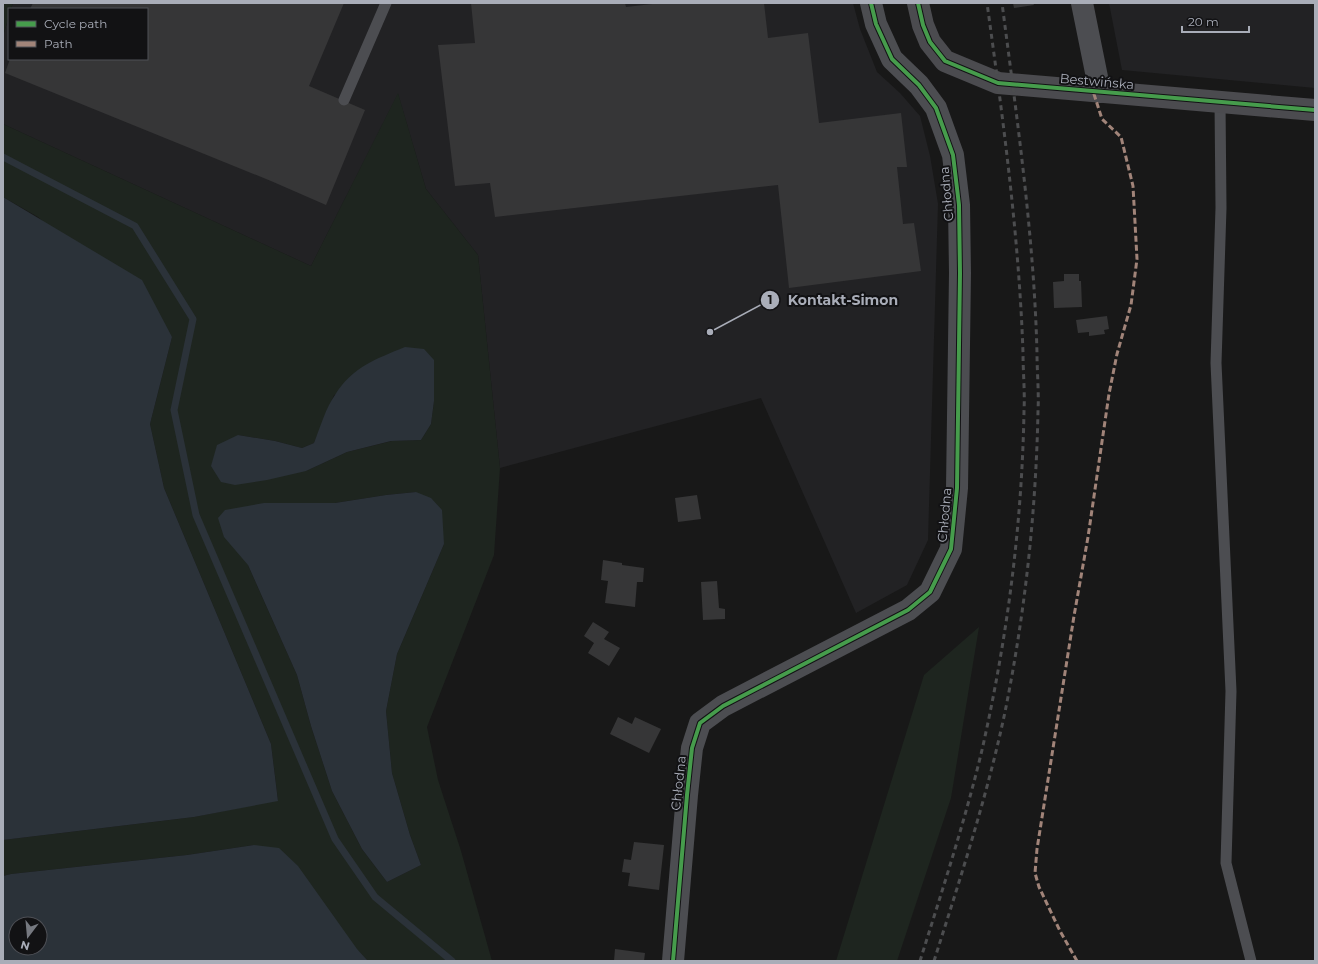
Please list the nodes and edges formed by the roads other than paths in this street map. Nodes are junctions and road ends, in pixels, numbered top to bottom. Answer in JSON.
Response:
{"nodes":[{"id":1,"x":386,"y":3,"type":"edge"},
{"id":2,"x":871,"y":3,"type":"edge"},
{"id":3,"x":918,"y":3,"type":"edge"},
{"id":4,"x":1082,"y":3,"type":"edge"},
{"id":5,"x":1100,"y":92,"type":"junction"},
{"id":6,"x":344,"y":100,"type":"dead end"},
{"id":7,"x":1220,"y":102,"type":"junction"},
{"id":8,"x":1315,"y":110,"type":"edge"},
{"id":9,"x":673,"y":961,"type":"edge"},
{"id":10,"x":1251,"y":961,"type":"edge"}],
"edges":[{"from":1,"to":6,"type":"lane"},
{"from":2,"to":9,"type":"street","name":"Chłodna"},
{"from":3,"to":5,"type":"street","name":"Bestwińska"},
{"from":4,"to":5,"type":"street"},
{"from":5,"to":7,"type":"street","name":"Bestwińska"},
{"from":7,"to":8,"type":"street","name":"Bestwińska"},
{"from":7,"to":10,"type":"lane"}]}
